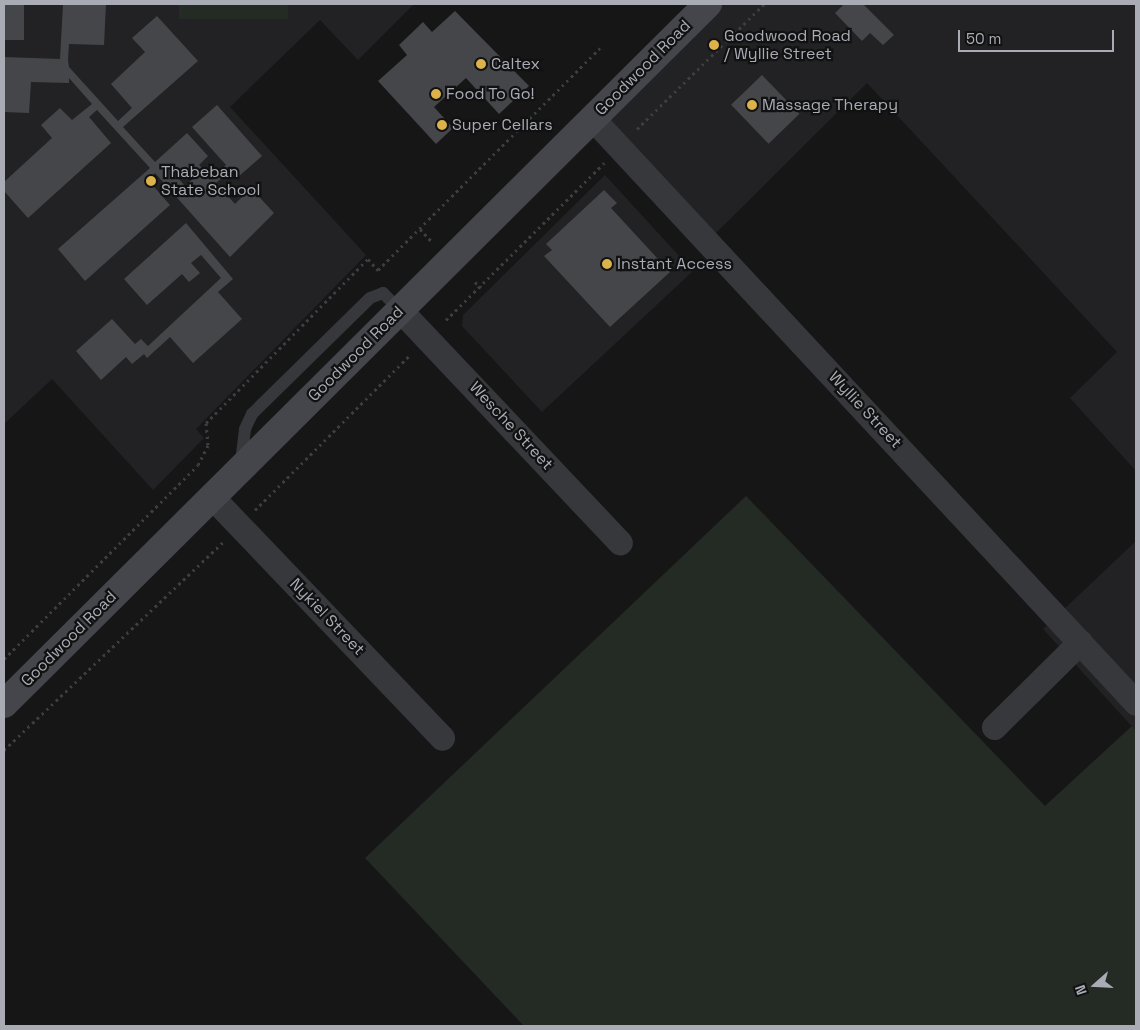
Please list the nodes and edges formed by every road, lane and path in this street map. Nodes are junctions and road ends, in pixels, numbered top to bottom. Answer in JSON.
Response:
{"nodes":[{"id":1,"x":708,"y":4,"type":"edge"},
{"id":2,"x":764,"y":4,"type":"edge"},
{"id":3,"x":600,"y":48,"type":"dead end"},
{"id":4,"x":592,"y":118,"type":"junction"},
{"id":5,"x":637,"y":129,"type":"dead end"},
{"id":6,"x":611,"y":156,"type":"dead end"},
{"id":7,"x":420,"y":229,"type":"junction"},
{"id":8,"x":438,"y":248,"type":"dead end"},
{"id":9,"x":475,"y":282,"type":"dead end"},
{"id":10,"x":481,"y":287,"type":"junction"},
{"id":11,"x":400,"y":310,"type":"junction"},
{"id":12,"x":446,"y":320,"type":"dead end"},
{"id":13,"x":412,"y":354,"type":"dead end"},
{"id":14,"x":212,"y":497,"type":"junction"},
{"id":15,"x":255,"y":510,"type":"dead end"},
{"id":16,"x":222,"y":542,"type":"dead end"},
{"id":17,"x":620,"y":543,"type":"dead end"},
{"id":18,"x":1080,"y":642,"type":"junction"},
{"id":19,"x":4,"y":659,"type":"edge"},
{"id":20,"x":1136,"y":703,"type":"edge"},
{"id":21,"x":4,"y":704,"type":"edge"},
{"id":22,"x":994,"y":727,"type":"dead end"},
{"id":23,"x":442,"y":738,"type":"dead end"},
{"id":24,"x":4,"y":750,"type":"edge"}],
"edges":[{"from":1,"to":4,"type":"main road","name":"Goodwood Road"},
{"from":2,"to":5,"type":"path"},
{"from":3,"to":7,"type":"path"},
{"from":4,"to":11,"type":"main road","name":"Goodwood Road"},
{"from":4,"to":18,"type":"street","name":"Wyllie Street"},
{"from":6,"to":10,"type":"path"},
{"from":7,"to":8,"type":"path"},
{"from":7,"to":19,"type":"path"},
{"from":9,"to":10,"type":"path"},
{"from":10,"to":12,"type":"path"},
{"from":11,"to":14,"type":"main road","name":"Goodwood Road"},
{"from":11,"to":17,"type":"street","name":"Wesche Street"},
{"from":13,"to":15,"type":"path"},
{"from":14,"to":21,"type":"main road","name":"Goodwood Road"},
{"from":14,"to":23,"type":"street","name":"Nykiel Street"},
{"from":16,"to":24,"type":"path"},
{"from":18,"to":20,"type":"street","name":"Wyllie Street"},
{"from":18,"to":22,"type":"street"}]}
